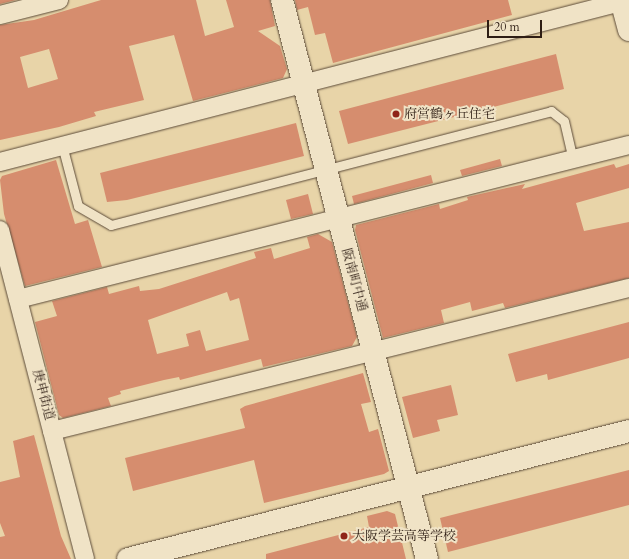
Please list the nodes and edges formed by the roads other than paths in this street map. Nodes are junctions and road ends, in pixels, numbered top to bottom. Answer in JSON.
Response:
{"nodes":[{"id":1,"x":59,"y":0,"type":"edge"},
{"id":2,"x":282,"y":0,"type":"edge"},
{"id":3,"x":624,"y":1,"type":"edge"},
{"id":4,"x":0,"y":15,"type":"edge"},
{"id":5,"x":629,"y":30,"type":"edge"},
{"id":6,"x":303,"y":84,"type":"junction"},
{"id":7,"x":62,"y":145,"type":"junction"},
{"id":8,"x":629,"y":145,"type":"edge"},
{"id":9,"x":573,"y":159,"type":"junction"},
{"id":10,"x":0,"y":162,"type":"edge"},
{"id":11,"x":325,"y":171,"type":"junction"},
{"id":12,"x":338,"y":220,"type":"junction"},
{"id":13,"x":0,"y":230,"type":"edge"},
{"id":14,"x":629,"y":288,"type":"edge"},
{"id":15,"x":18,"y":299,"type":"junction"},
{"id":16,"x":374,"y":352,"type":"junction"},
{"id":17,"x":629,"y":430,"type":"edge"},
{"id":18,"x":52,"y":431,"type":"junction"},
{"id":19,"x":409,"y":488,"type":"junction"},
{"id":20,"x":84,"y":559,"type":"edge"},
{"id":21,"x":128,"y":559,"type":"edge"},
{"id":22,"x":427,"y":559,"type":"edge"}],
"edges":[{"from":1,"to":4,"type":"street"},
{"from":2,"to":6,"type":"street","name":"阪南町中通"},
{"from":3,"to":5,"type":"street"},
{"from":3,"to":6,"type":"street"},
{"from":6,"to":7,"type":"street"},
{"from":6,"to":11,"type":"street","name":"阪南町中通"},
{"from":7,"to":10,"type":"street"},
{"from":7,"to":11,"type":"lane"},
{"from":8,"to":9,"type":"street"},
{"from":9,"to":11,"type":"lane"},
{"from":9,"to":12,"type":"street"},
{"from":11,"to":12,"type":"street","name":"阪南町中通"},
{"from":12,"to":15,"type":"street"},
{"from":12,"to":16,"type":"street","name":"阪南町中通"},
{"from":13,"to":15,"type":"street","name":"庚申街道"},
{"from":14,"to":16,"type":"street"},
{"from":15,"to":18,"type":"street","name":"庚申街道"},
{"from":16,"to":18,"type":"street"},
{"from":16,"to":19,"type":"street","name":"阪南町中通"},
{"from":17,"to":19,"type":"street"},
{"from":18,"to":20,"type":"street","name":"庚申街道"},
{"from":19,"to":21,"type":"street"},
{"from":19,"to":22,"type":"street","name":"阪南町中通"}]}
